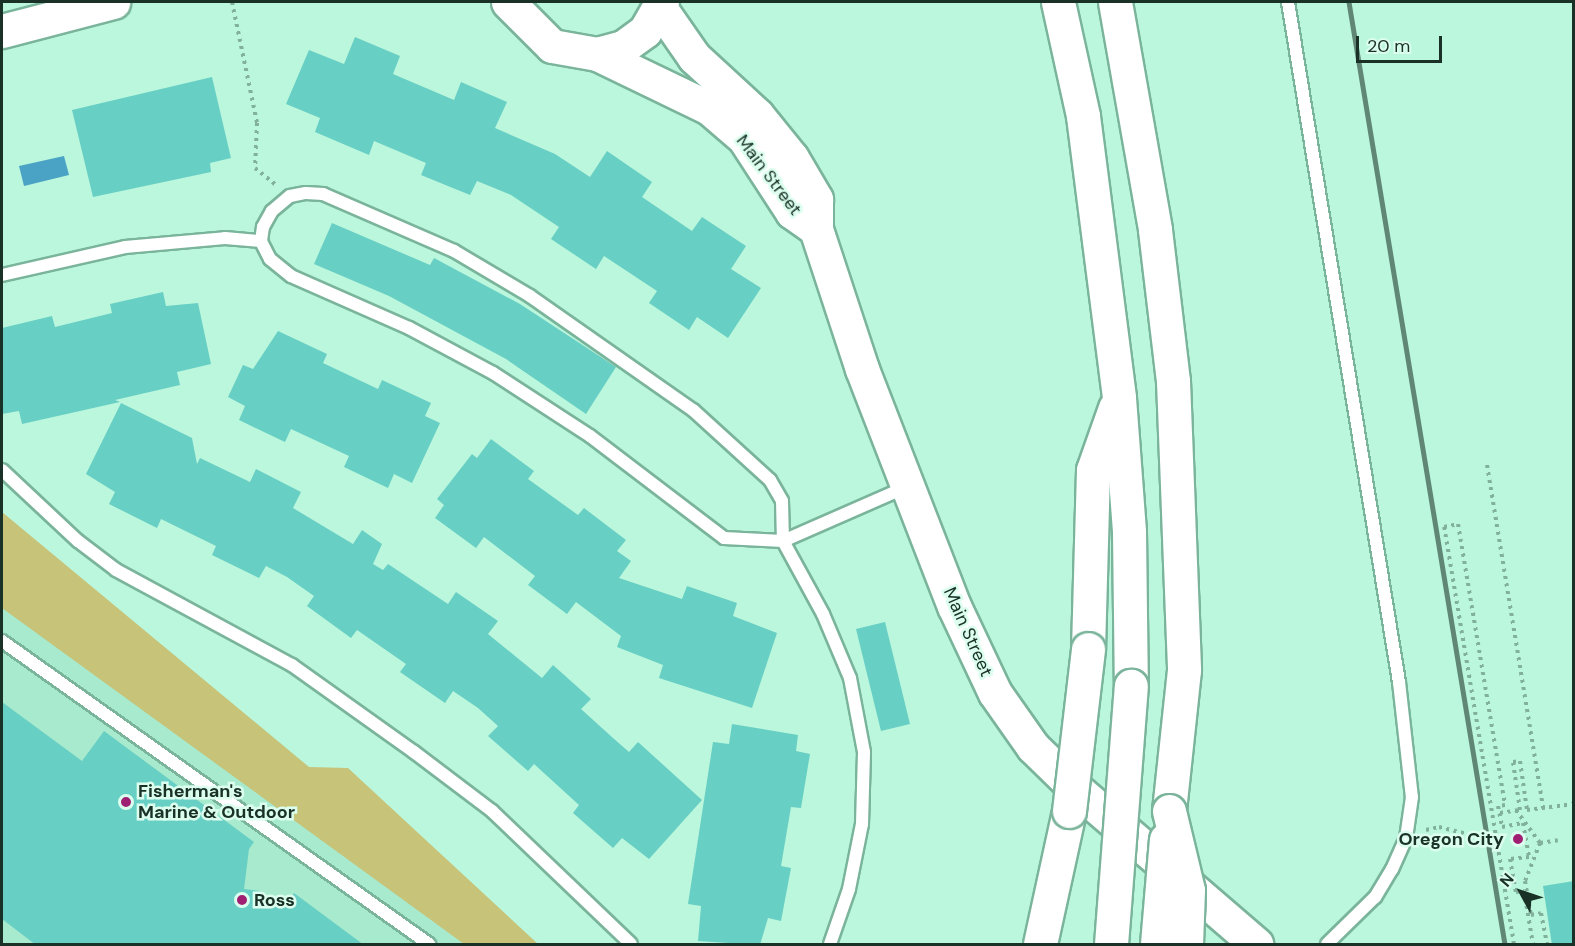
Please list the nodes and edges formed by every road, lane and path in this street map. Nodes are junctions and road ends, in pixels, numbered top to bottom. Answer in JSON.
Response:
{"nodes":[{"id":1,"x":113,"y":2,"type":"edge"},
{"id":2,"x":232,"y":2,"type":"edge"},
{"id":3,"x":1058,"y":2,"type":"edge"},
{"id":4,"x":1115,"y":2,"type":"edge"},
{"id":5,"x":1288,"y":2,"type":"edge"},
{"id":6,"x":514,"y":5,"type":"edge"},
{"id":7,"x":661,"y":5,"type":"edge"},
{"id":8,"x":2,"y":31,"type":"edge"},
{"id":9,"x":597,"y":54,"type":"junction"},
{"id":10,"x":290,"y":196,"type":"junction"},
{"id":11,"x":816,"y":229,"type":"junction"},
{"id":12,"x":261,"y":241,"type":"junction"},
{"id":13,"x":2,"y":275,"type":"edge"},
{"id":14,"x":1119,"y":398,"type":"junction"},
{"id":15,"x":1487,"y":465,"type":"dead end"},
{"id":16,"x":2,"y":470,"type":"edge"},
{"id":17,"x":909,"y":486,"type":"junction"},
{"id":18,"x":783,"y":541,"type":"junction"},
{"id":19,"x":2,"y":641,"type":"edge"},
{"id":20,"x":1574,"y":804,"type":"edge"},
{"id":21,"x":1543,"y":808,"type":"junction"},
{"id":22,"x":1516,"y":810,"type":"junction"},
{"id":23,"x":1169,"y":811,"type":"junction"},
{"id":24,"x":1500,"y":813,"type":"junction"},
{"id":25,"x":1407,"y":830,"type":"junction"},
{"id":26,"x":1467,"y":834,"type":"dead end"},
{"id":27,"x":1558,"y":840,"type":"dead end"},
{"id":28,"x":1540,"y":843,"type":"junction"},
{"id":29,"x":429,"y":945,"type":"edge"},
{"id":30,"x":631,"y":945,"type":"edge"},
{"id":31,"x":830,"y":945,"type":"edge"},
{"id":32,"x":1040,"y":945,"type":"edge"},
{"id":33,"x":1111,"y":945,"type":"edge"},
{"id":34,"x":1157,"y":945,"type":"edge"},
{"id":35,"x":1186,"y":945,"type":"edge"},
{"id":36,"x":1256,"y":945,"type":"edge"},
{"id":37,"x":1327,"y":945,"type":"edge"},
{"id":38,"x":1514,"y":945,"type":"edge"},
{"id":39,"x":1533,"y":945,"type":"edge"},
{"id":40,"x":1547,"y":945,"type":"edge"}],
"edges":[{"from":1,"to":8,"type":"main road"},
{"from":2,"to":10,"type":"path"},
{"from":3,"to":14,"type":"main road"},
{"from":4,"to":23,"type":"main road"},
{"from":5,"to":25,"type":"lane"},
{"from":6,"to":9,"type":"main road","name":"Main Street"},
{"from":7,"to":9,"type":"main road","name":"Main Street"},
{"from":7,"to":11,"type":"main road","name":"Main Street"},
{"from":9,"to":11,"type":"main road","name":"Main Street"},
{"from":10,"to":12,"type":"lane"},
{"from":10,"to":18,"type":"lane"},
{"from":11,"to":17,"type":"main road","name":"Main Street"},
{"from":12,"to":13,"type":"lane"},
{"from":12,"to":18,"type":"lane"},
{"from":14,"to":32,"type":"main road","bridge":true},
{"from":14,"to":33,"type":"main road","bridge":true},
{"from":15,"to":21,"type":"path"},
{"from":16,"to":30,"type":"lane"},
{"from":17,"to":18,"type":"lane"},
{"from":17,"to":36,"type":"main road","name":"Main Street"},
{"from":18,"to":31,"type":"lane"},
{"from":19,"to":29,"type":"lane"},
{"from":20,"to":21,"type":"path"},
{"from":21,"to":22,"type":"path"},
{"from":22,"to":24,"type":"path"},
{"from":22,"to":28,"type":"path"},
{"from":23,"to":34,"type":"main road","bridge":true},
{"from":23,"to":35,"type":"main road","bridge":true},
{"from":24,"to":38,"type":"path"},
{"from":24,"to":39,"type":"path"},
{"from":25,"to":26,"type":"path"},
{"from":25,"to":37,"type":"lane"},
{"from":27,"to":28,"type":"path"},
{"from":28,"to":40,"type":"path"}]}
